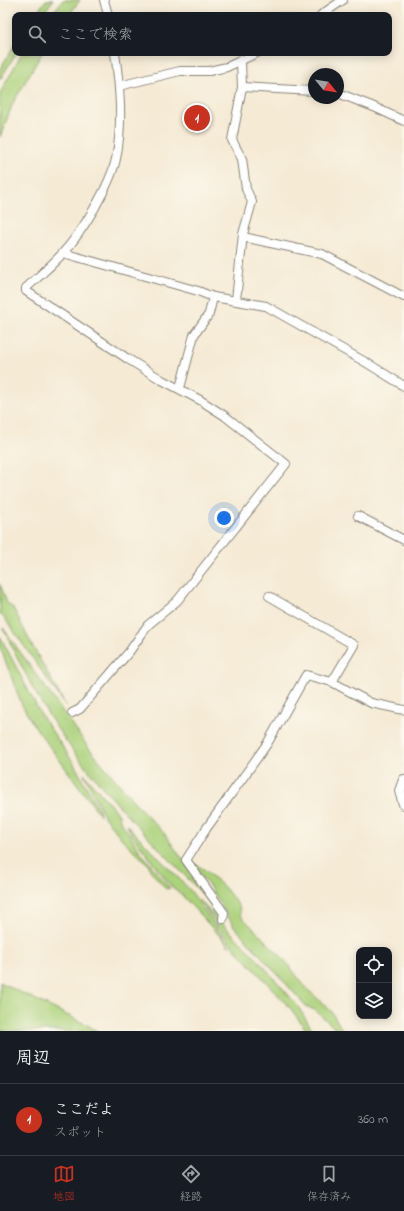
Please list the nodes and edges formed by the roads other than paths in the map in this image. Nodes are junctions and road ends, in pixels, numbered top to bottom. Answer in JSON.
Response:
{"nodes":[{"id":1,"x":104,"y":0,"type":"edge"},
{"id":2,"x":343,"y":0,"type":"edge"},
{"id":3,"x":107,"y":12,"type":"edge"},
{"id":4,"x":325,"y":12,"type":"edge"},
{"id":5,"x":115,"y":56,"type":"edge"},
{"id":6,"x":251,"y":56,"type":"edge"},
{"id":7,"x":241,"y":61,"type":"junction"},
{"id":8,"x":119,"y":86,"type":"junction"},
{"id":9,"x":242,"y":87,"type":"junction"},
{"id":10,"x":308,"y":91,"type":"edge"},
{"id":11,"x":344,"y":96,"type":"edge"},
{"id":12,"x":404,"y":121,"type":"edge"},
{"id":13,"x":243,"y":237,"type":"junction"},
{"id":14,"x":63,"y":253,"type":"junction"},
{"id":15,"x":213,"y":297,"type":"junction"},
{"id":16,"x":404,"y":297,"type":"edge"},
{"id":17,"x":236,"y":300,"type":"junction"},
{"id":18,"x":404,"y":386,"type":"edge"},
{"id":19,"x":180,"y":388,"type":"junction"},
{"id":20,"x":358,"y":516,"type":"dead end"},
{"id":21,"x":404,"y":540,"type":"edge"},
{"id":22,"x":269,"y":596,"type":"dead end"},
{"id":23,"x":332,"y":682,"type":"junction"},
{"id":24,"x":404,"y":710,"type":"edge"},
{"id":25,"x":72,"y":714,"type":"dead end"},
{"id":26,"x":404,"y":780,"type":"edge"},
{"id":27,"x":404,"y":804,"type":"edge"},
{"id":28,"x":223,"y":919,"type":"dead end"}],
"edges":[{"from":1,"to":3,"type":"street"},
{"from":2,"to":4,"type":"street"},
{"from":5,"to":8,"type":"street"},
{"from":6,"to":7,"type":"street"},
{"from":7,"to":8,"type":"street"},
{"from":7,"to":9,"type":"street"},
{"from":8,"to":14,"type":"street"},
{"from":9,"to":10,"type":"street"},
{"from":9,"to":13,"type":"street"},
{"from":11,"to":12,"type":"street"},
{"from":13,"to":16,"type":"street"},
{"from":13,"to":17,"type":"street"},
{"from":14,"to":15,"type":"street"},
{"from":14,"to":19,"type":"street"},
{"from":15,"to":17,"type":"street"},
{"from":15,"to":19,"type":"street"},
{"from":17,"to":18,"type":"street"},
{"from":19,"to":25,"type":"street"},
{"from":20,"to":21,"type":"street"},
{"from":22,"to":23,"type":"street"},
{"from":23,"to":24,"type":"street"},
{"from":23,"to":28,"type":"street"},
{"from":26,"to":27,"type":"street"}]}
